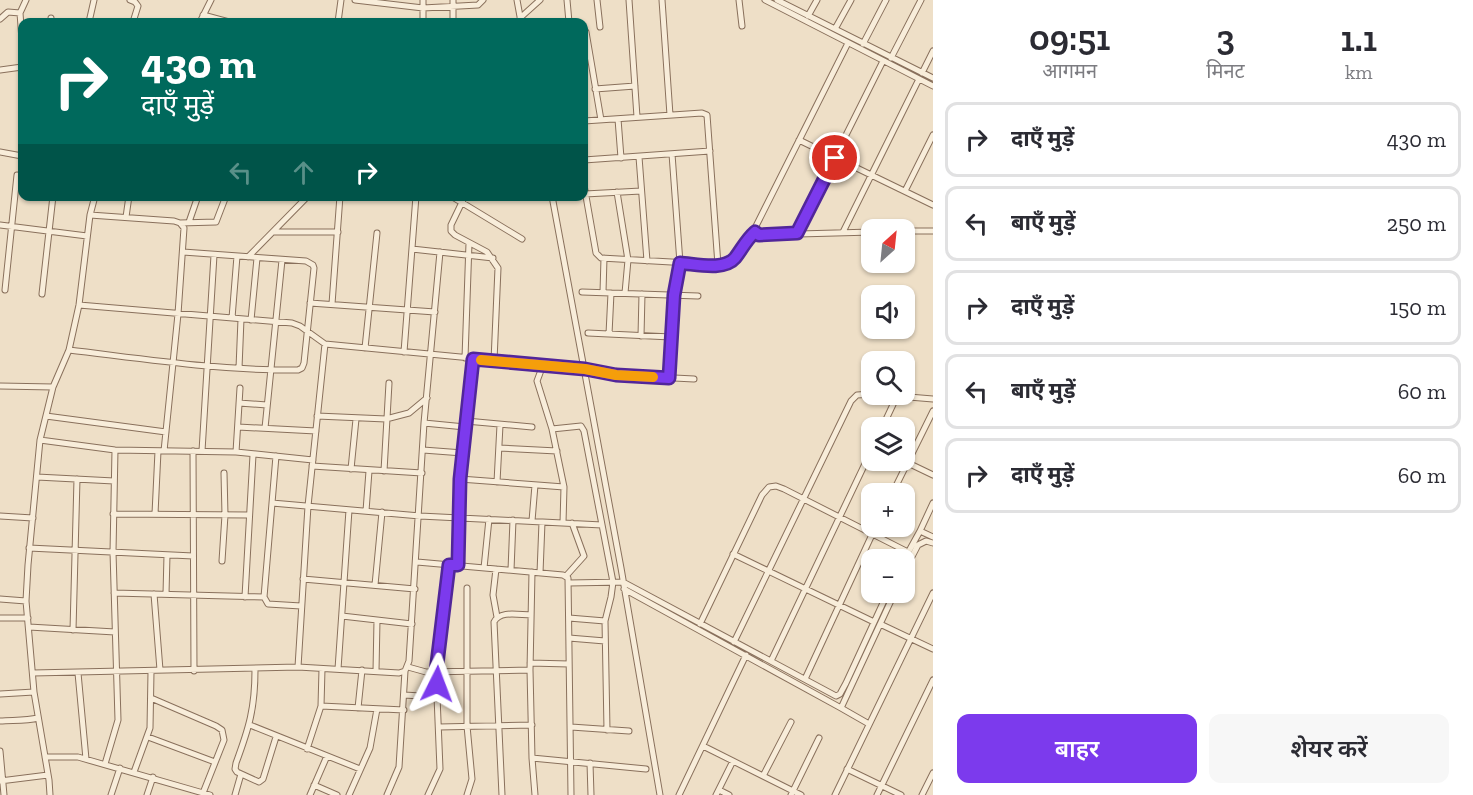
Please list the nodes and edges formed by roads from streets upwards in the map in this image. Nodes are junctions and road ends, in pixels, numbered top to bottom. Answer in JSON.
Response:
{"nodes":[{"id":1,"x":26,"y":0,"type":"edge"},
{"id":2,"x":94,"y":0,"type":"edge"},
{"id":3,"x":130,"y":0,"type":"edge"},
{"id":4,"x":211,"y":0,"type":"edge"},
{"id":5,"x":340,"y":0,"type":"edge"},
{"id":6,"x":355,"y":0,"type":"edge"},
{"id":7,"x":423,"y":0,"type":"edge"},
{"id":8,"x":483,"y":0,"type":"edge"},
{"id":9,"x":517,"y":0,"type":"edge"},
{"id":10,"x":540,"y":0,"type":"edge"},
{"id":11,"x":567,"y":0,"type":"edge"},
{"id":12,"x":597,"y":0,"type":"edge"},
{"id":13,"x":629,"y":0,"type":"edge"},
{"id":14,"x":662,"y":0,"type":"edge"},
{"id":15,"x":740,"y":0,"type":"edge"},
{"id":16,"x":765,"y":0,"type":"edge"},
{"id":17,"x":779,"y":0,"type":"edge"},
{"id":18,"x":817,"y":0,"type":"edge"},
{"id":19,"x":851,"y":0,"type":"edge"},
{"id":20,"x":886,"y":0,"type":"edge"},
{"id":21,"x":921,"y":0,"type":"edge"},
{"id":22,"x":372,"y":1,"type":"edge"},
{"id":23,"x":453,"y":3,"type":"edge"},
{"id":24,"x":423,"y":8,"type":"junction"},
{"id":25,"x":20,"y":13,"type":"junction"},
{"id":26,"x":203,"y":15,"type":"junction"},
{"id":27,"x":808,"y":16,"type":"junction"},
{"id":28,"x":20,"y":18,"type":"edge"},
{"id":29,"x":90,"y":18,"type":"edge"},
{"id":30,"x":134,"y":18,"type":"edge"},
{"id":31,"x":202,"y":18,"type":"edge"},
{"id":32,"x":214,"y":18,"type":"edge"},
{"id":33,"x":338,"y":18,"type":"edge"},
{"id":34,"x":423,"y":18,"type":"edge"},
{"id":35,"x":521,"y":18,"type":"edge"},
{"id":36,"x":523,"y":18,"type":"edge"},
{"id":37,"x":569,"y":18,"type":"edge"},
{"id":38,"x":0,"y":19,"type":"edge"},
{"id":39,"x":742,"y":26,"type":"dead end"},
{"id":40,"x":600,"y":27,"type":"dead end"},
{"id":41,"x":835,"y":30,"type":"junction"},
{"id":42,"x":588,"y":43,"type":"edge"},
{"id":43,"x":848,"y":43,"type":"junction"},
{"id":44,"x":863,"y":44,"type":"junction"},
{"id":45,"x":933,"y":51,"type":"edge"},
{"id":46,"x":891,"y":58,"type":"junction"},
{"id":47,"x":883,"y":61,"type":"junction"},
{"id":48,"x":18,"y":68,"type":"edge"},
{"id":49,"x":0,"y":70,"type":"edge"},
{"id":50,"x":920,"y":76,"type":"junction"},
{"id":51,"x":933,"y":78,"type":"edge"},
{"id":52,"x":635,"y":86,"type":"junction"},
{"id":53,"x":933,"y":86,"type":"edge"},
{"id":54,"x":596,"y":89,"type":"junction"},
{"id":55,"x":670,"y":115,"type":"junction"},
{"id":56,"x":638,"y":117,"type":"junction"},
{"id":57,"x":618,"y":119,"type":"junction"},
{"id":58,"x":601,"y":120,"type":"junction"},
{"id":59,"x":588,"y":121,"type":"edge"},
{"id":60,"x":933,"y":135,"type":"edge"},
{"id":61,"x":799,"y":140,"type":"junction"},
{"id":62,"x":710,"y":151,"type":"junction"},
{"id":63,"x":0,"y":152,"type":"edge"},
{"id":64,"x":672,"y":154,"type":"junction"},
{"id":65,"x":18,"y":155,"type":"edge"},
{"id":66,"x":639,"y":157,"type":"junction"},
{"id":67,"x":621,"y":158,"type":"junction"},
{"id":68,"x":835,"y":158,"type":"junction"},
{"id":69,"x":588,"y":160,"type":"edge"},
{"id":70,"x":18,"y":175,"type":"dead end"},
{"id":71,"x":871,"y":175,"type":"junction"},
{"id":72,"x":641,"y":191,"type":"junction"},
{"id":73,"x":905,"y":191,"type":"junction"},
{"id":74,"x":617,"y":192,"type":"junction"},
{"id":75,"x":588,"y":194,"type":"edge"},
{"id":76,"x":52,"y":201,"type":"edge"},
{"id":77,"x":93,"y":201,"type":"edge"},
{"id":78,"x":128,"y":201,"type":"edge"},
{"id":79,"x":196,"y":201,"type":"edge"},
{"id":80,"x":224,"y":201,"type":"edge"},
{"id":81,"x":303,"y":201,"type":"edge"},
{"id":82,"x":340,"y":201,"type":"edge"},
{"id":83,"x":416,"y":201,"type":"edge"},
{"id":84,"x":463,"y":201,"type":"edge"},
{"id":85,"x":465,"y":201,"type":"edge"},
{"id":86,"x":553,"y":201,"type":"edge"},
{"id":87,"x":586,"y":201,"type":"edge"},
{"id":88,"x":933,"y":205,"type":"edge"},
{"id":89,"x":90,"y":215,"type":"junction"},
{"id":90,"x":126,"y":218,"type":"junction"},
{"id":91,"x":189,"y":222,"type":"junction"},
{"id":92,"x":180,"y":223,"type":"junction"},
{"id":93,"x":0,"y":225,"type":"edge"},
{"id":94,"x":12,"y":227,"type":"junction"},
{"id":95,"x":49,"y":231,"type":"junction"},
{"id":96,"x":915,"y":231,"type":"edge"},
{"id":97,"x":933,"y":231,"type":"edge"},
{"id":98,"x":273,"y":232,"type":"junction"},
{"id":99,"x":338,"y":232,"type":"junction"},
{"id":100,"x":755,"y":232,"type":"junction"},
{"id":101,"x":843,"y":232,"type":"junction"},
{"id":102,"x":861,"y":232,"type":"edge"},
{"id":103,"x":377,"y":233,"type":"dead end"},
{"id":104,"x":797,"y":233,"type":"junction"},
{"id":105,"x":87,"y":236,"type":"junction"},
{"id":106,"x":522,"y":239,"type":"dead end"},
{"id":107,"x":469,"y":243,"type":"junction"},
{"id":108,"x":412,"y":249,"type":"junction"},
{"id":109,"x":183,"y":252,"type":"junction"},
{"id":110,"x":440,"y":252,"type":"junction"},
{"id":111,"x":214,"y":255,"type":"junction"},
{"id":112,"x":469,"y":255,"type":"junction"},
{"id":113,"x":237,"y":256,"type":"junction"},
{"id":114,"x":248,"y":257,"type":"junction"},
{"id":115,"x":257,"y":258,"type":"junction"},
{"id":116,"x":493,"y":258,"type":"junction"},
{"id":117,"x":604,"y":258,"type":"junction"},
{"id":118,"x":282,"y":260,"type":"junction"},
{"id":119,"x":628,"y":260,"type":"junction"},
{"id":120,"x":647,"y":261,"type":"junction"},
{"id":121,"x":680,"y":263,"type":"junction"},
{"id":122,"x":718,"y":265,"type":"junction"},
{"id":123,"x":5,"y":290,"type":"dead end"},
{"id":124,"x":582,"y":292,"type":"dead end"},
{"id":125,"x":603,"y":292,"type":"junction"},
{"id":126,"x":611,"y":293,"type":"junction"},
{"id":127,"x":625,"y":293,"type":"junction"},
{"id":128,"x":42,"y":294,"type":"dead end"},
{"id":129,"x":642,"y":294,"type":"junction"},
{"id":130,"x":674,"y":295,"type":"junction"},
{"id":131,"x":698,"y":296,"type":"dead end"},
{"id":132,"x":310,"y":303,"type":"junction"},
{"id":133,"x":332,"y":304,"type":"junction"},
{"id":134,"x":79,"y":305,"type":"junction"},
{"id":135,"x":369,"y":307,"type":"junction"},
{"id":136,"x":407,"y":310,"type":"junction"},
{"id":137,"x":435,"y":312,"type":"junction"},
{"id":138,"x":178,"y":314,"type":"junction"},
{"id":139,"x":209,"y":316,"type":"junction"},
{"id":140,"x":232,"y":318,"type":"junction"},
{"id":141,"x":241,"y":319,"type":"junction"},
{"id":142,"x":251,"y":320,"type":"junction"},
{"id":143,"x":277,"y":321,"type":"junction"},
{"id":144,"x":307,"y":332,"type":"junction"},
{"id":145,"x":588,"y":333,"type":"dead end"},
{"id":146,"x":609,"y":334,"type":"junction"},
{"id":147,"x":641,"y":336,"type":"junction"},
{"id":148,"x":671,"y":337,"type":"junction"},
{"id":149,"x":325,"y":344,"type":"junction"},
{"id":150,"x":365,"y":348,"type":"junction"},
{"id":151,"x":69,"y":350,"type":"junction"},
{"id":152,"x":404,"y":352,"type":"junction"},
{"id":153,"x":431,"y":355,"type":"junction"},
{"id":154,"x":465,"y":358,"type":"junction"},
{"id":155,"x":473,"y":359,"type":"junction"},
{"id":156,"x":494,"y":361,"type":"junction"},
{"id":157,"x":174,"y":362,"type":"junction"},
{"id":158,"x":207,"y":365,"type":"junction"},
{"id":159,"x":543,"y":365,"type":"junction"},
{"id":160,"x":239,"y":368,"type":"junction"},
{"id":161,"x":585,"y":369,"type":"junction"},
{"id":162,"x":271,"y":370,"type":"junction"},
{"id":163,"x":669,"y":378,"type":"junction"},
{"id":164,"x":694,"y":379,"type":"dead end"},
{"id":165,"x":389,"y":383,"type":"dead end"},
{"id":166,"x":0,"y":386,"type":"edge"},
{"id":167,"x":53,"y":387,"type":"junction"},
{"id":168,"x":240,"y":388,"type":"dead end"},
{"id":169,"x":861,"y":395,"type":"edge"},
{"id":170,"x":427,"y":398,"type":"junction"},
{"id":171,"x":915,"y":398,"type":"edge"},
{"id":172,"x":933,"y":399,"type":"edge"},
{"id":173,"x":239,"y":403,"type":"junction"},
{"id":174,"x":267,"y":405,"type":"junction"},
{"id":175,"x":933,"y":411,"type":"edge"},
{"id":176,"x":46,"y":416,"type":"junction"},
{"id":177,"x":317,"y":416,"type":"junction"},
{"id":178,"x":386,"y":418,"type":"junction"},
{"id":179,"x":356,"y":419,"type":"junction"},
{"id":180,"x":424,"y":423,"type":"junction"},
{"id":181,"x":466,"y":424,"type":"junction"},
{"id":182,"x":500,"y":425,"type":"junction"},
{"id":183,"x":237,"y":427,"type":"junction"},
{"id":184,"x":532,"y":427,"type":"dead end"},
{"id":185,"x":265,"y":428,"type":"junction"},
{"id":186,"x":552,"y":429,"type":"junction"},
{"id":187,"x":166,"y":432,"type":"junction"},
{"id":188,"x":316,"y":432,"type":"junction"},
{"id":189,"x":40,"y":440,"type":"junction"},
{"id":190,"x":499,"y":448,"type":"junction"},
{"id":191,"x":915,"y":448,"type":"edge"},
{"id":192,"x":115,"y":450,"type":"junction"},
{"id":193,"x":423,"y":450,"type":"junction"},
{"id":194,"x":161,"y":451,"type":"junction"},
{"id":195,"x":193,"y":451,"type":"junction"},
{"id":196,"x":202,"y":451,"type":"junction"},
{"id":197,"x":557,"y":451,"type":"junction"},
{"id":198,"x":236,"y":452,"type":"junction"},
{"id":199,"x":463,"y":453,"type":"junction"},
{"id":200,"x":253,"y":455,"type":"junction"},
{"id":201,"x":276,"y":456,"type":"junction"},
{"id":202,"x":312,"y":463,"type":"junction"},
{"id":203,"x":915,"y":466,"type":"edge"},
{"id":204,"x":351,"y":469,"type":"junction"},
{"id":205,"x":369,"y":471,"type":"junction"},
{"id":206,"x":384,"y":471,"type":"junction"},
{"id":207,"x":861,"y":471,"type":"edge"},
{"id":208,"x":224,"y":473,"type":"dead end"},
{"id":209,"x":422,"y":473,"type":"junction"},
{"id":210,"x":933,"y":475,"type":"edge"},
{"id":211,"x":37,"y":477,"type":"junction"},
{"id":212,"x":77,"y":479,"type":"junction"},
{"id":213,"x":460,"y":479,"type":"junction"},
{"id":214,"x":114,"y":481,"type":"junction"},
{"id":215,"x":497,"y":482,"type":"junction"},
{"id":216,"x":535,"y":485,"type":"junction"},
{"id":217,"x":564,"y":487,"type":"junction"},
{"id":218,"x":803,"y":499,"type":"junction"},
{"id":219,"x":272,"y":503,"type":"junction"},
{"id":220,"x":933,"y":503,"type":"edge"},
{"id":221,"x":308,"y":506,"type":"junction"},
{"id":222,"x":349,"y":510,"type":"junction"},
{"id":223,"x":366,"y":511,"type":"junction"},
{"id":224,"x":382,"y":512,"type":"junction"},
{"id":225,"x":113,"y":514,"type":"junction"},
{"id":226,"x":155,"y":514,"type":"junction"},
{"id":227,"x":193,"y":514,"type":"junction"},
{"id":228,"x":225,"y":515,"type":"junction"},
{"id":229,"x":249,"y":515,"type":"junction"},
{"id":230,"x":0,"y":516,"type":"edge"},
{"id":231,"x":420,"y":516,"type":"junction"},
{"id":232,"x":839,"y":516,"type":"junction"},
{"id":233,"x":458,"y":517,"type":"junction"},
{"id":234,"x":33,"y":518,"type":"junction"},
{"id":235,"x":489,"y":519,"type":"junction"},
{"id":236,"x":513,"y":520,"type":"junction"},
{"id":237,"x":532,"y":521,"type":"junction"},
{"id":238,"x":542,"y":522,"type":"junction"},
{"id":239,"x":563,"y":523,"type":"junction"},
{"id":240,"x":572,"y":523,"type":"junction"},
{"id":241,"x":602,"y":525,"type":"junction"},
{"id":242,"x":861,"y":528,"type":"edge"},
{"id":243,"x":920,"y":531,"type":"junction"},
{"id":244,"x":871,"y":537,"type":"edge"},
{"id":245,"x":878,"y":537,"type":"edge"},
{"id":246,"x":933,"y":537,"type":"edge"},
{"id":247,"x":933,"y":543,"type":"edge"},
{"id":248,"x":29,"y":548,"type":"junction"},
{"id":249,"x":902,"y":549,"type":"edge"},
{"id":250,"x":910,"y":549,"type":"edge"},
{"id":251,"x":75,"y":550,"type":"junction"},
{"id":252,"x":915,"y":551,"type":"edge"},
{"id":253,"x":113,"y":552,"type":"junction"},
{"id":254,"x":733,"y":554,"type":"junction"},
{"id":255,"x":167,"y":555,"type":"junction"},
{"id":256,"x":193,"y":556,"type":"junction"},
{"id":257,"x":222,"y":561,"type":"dead end"},
{"id":258,"x":417,"y":562,"type":"junction"},
{"id":259,"x":449,"y":565,"type":"junction"},
{"id":260,"x":458,"y":565,"type":"junction"},
{"id":261,"x":484,"y":568,"type":"junction"},
{"id":262,"x":496,"y":569,"type":"junction"},
{"id":263,"x":511,"y":570,"type":"junction"},
{"id":264,"x":768,"y":571,"type":"junction"},
{"id":265,"x":532,"y":572,"type":"junction"},
{"id":266,"x":540,"y":573,"type":"junction"},
{"id":267,"x":566,"y":576,"type":"junction"},
{"id":268,"x":303,"y":579,"type":"junction"},
{"id":269,"x":345,"y":582,"type":"junction"},
{"id":270,"x":612,"y":582,"type":"junction"},
{"id":271,"x":623,"y":582,"type":"junction"},
{"id":272,"x":569,"y":583,"type":"junction"},
{"id":273,"x":375,"y":585,"type":"junction"},
{"id":274,"x":467,"y":588,"type":"dead end"},
{"id":275,"x":415,"y":589,"type":"junction"},
{"id":276,"x":624,"y":589,"type":"junction"},
{"id":277,"x":805,"y":589,"type":"junction"},
{"id":278,"x":933,"y":592,"type":"edge"},
{"id":279,"x":114,"y":593,"type":"junction"},
{"id":280,"x":154,"y":594,"type":"junction"},
{"id":281,"x":166,"y":594,"type":"junction"},
{"id":282,"x":192,"y":595,"type":"junction"},
{"id":283,"x":245,"y":597,"type":"junction"},
{"id":284,"x":264,"y":597,"type":"junction"},
{"id":285,"x":0,"y":599,"type":"edge"},
{"id":286,"x":26,"y":601,"type":"junction"},
{"id":287,"x":884,"y":603,"type":"edge"},
{"id":288,"x":889,"y":603,"type":"edge"},
{"id":289,"x":839,"y":605,"type":"junction"},
{"id":290,"x":302,"y":606,"type":"junction"},
{"id":291,"x":531,"y":615,"type":"junction"},
{"id":292,"x":342,"y":616,"type":"junction"},
{"id":293,"x":497,"y":617,"type":"junction"},
{"id":294,"x":0,"y":618,"type":"edge"},
{"id":295,"x":28,"y":618,"type":"junction"},
{"id":296,"x":569,"y":618,"type":"junction"},
{"id":297,"x":377,"y":620,"type":"junction"},
{"id":298,"x":605,"y":621,"type":"junction"},
{"id":299,"x":877,"y":623,"type":"junction"},
{"id":300,"x":412,"y":624,"type":"junction"},
{"id":301,"x":700,"y":624,"type":"junction"},
{"id":302,"x":29,"y":627,"type":"junction"},
{"id":303,"x":73,"y":630,"type":"junction"},
{"id":304,"x":115,"y":632,"type":"junction"},
{"id":305,"x":569,"y":638,"type":"junction"},
{"id":306,"x":911,"y":639,"type":"junction"},
{"id":307,"x":605,"y":641,"type":"junction"},
{"id":308,"x":735,"y":642,"type":"junction"},
{"id":309,"x":933,"y":649,"type":"edge"},
{"id":310,"x":746,"y":654,"type":"junction"},
{"id":311,"x":771,"y":661,"type":"junction"},
{"id":312,"x":569,"y":664,"type":"junction"},
{"id":313,"x":530,"y":666,"type":"junction"},
{"id":314,"x":298,"y":667,"type":"junction"},
{"id":315,"x":322,"y":669,"type":"junction"},
{"id":316,"x":338,"y":669,"type":"junction"},
{"id":317,"x":406,"y":669,"type":"junction"},
{"id":318,"x":160,"y":670,"type":"junction"},
{"id":319,"x":255,"y":670,"type":"junction"},
{"id":320,"x":362,"y":670,"type":"junction"},
{"id":321,"x":497,"y":670,"type":"junction"},
{"id":322,"x":194,"y":671,"type":"junction"},
{"id":323,"x":376,"y":671,"type":"junction"},
{"id":324,"x":117,"y":672,"type":"junction"},
{"id":325,"x":151,"y":672,"type":"junction"},
{"id":326,"x":436,"y":672,"type":"junction"},
{"id":327,"x":468,"y":672,"type":"junction"},
{"id":328,"x":33,"y":673,"type":"junction"},
{"id":329,"x":78,"y":673,"type":"junction"},
{"id":330,"x":805,"y":679,"type":"junction"},
{"id":331,"x":933,"y":680,"type":"edge"},
{"id":332,"x":34,"y":692,"type":"junction"},
{"id":333,"x":0,"y":694,"type":"edge"},
{"id":334,"x":404,"y":695,"type":"junction"},
{"id":335,"x":437,"y":697,"type":"junction"},
{"id":336,"x":151,"y":698,"type":"junction"},
{"id":337,"x":321,"y":706,"type":"junction"},
{"id":338,"x":357,"y":708,"type":"junction"},
{"id":339,"x":841,"y":708,"type":"junction"},
{"id":340,"x":377,"y":709,"type":"junction"},
{"id":341,"x":404,"y":710,"type":"junction"},
{"id":342,"x":38,"y":718,"type":"junction"},
{"id":343,"x":0,"y":721,"type":"edge"},
{"id":344,"x":791,"y":722,"type":"dead end"},
{"id":345,"x":869,"y":724,"type":"junction"},
{"id":346,"x":250,"y":725,"type":"junction"},
{"id":347,"x":498,"y":725,"type":"junction"},
{"id":348,"x":531,"y":725,"type":"junction"},
{"id":349,"x":467,"y":726,"type":"junction"},
{"id":350,"x":439,"y":727,"type":"junction"},
{"id":351,"x":571,"y":727,"type":"junction"},
{"id":352,"x":607,"y":730,"type":"junction"},
{"id":353,"x":629,"y":731,"type":"dead end"},
{"id":354,"x":148,"y":737,"type":"junction"},
{"id":355,"x":276,"y":737,"type":"junction"},
{"id":356,"x":819,"y":738,"type":"dead end"},
{"id":357,"x":703,"y":746,"type":"junction"},
{"id":358,"x":308,"y":749,"type":"junction"},
{"id":359,"x":0,"y":751,"type":"edge"},
{"id":360,"x":327,"y":756,"type":"junction"},
{"id":361,"x":45,"y":757,"type":"junction"},
{"id":362,"x":532,"y":758,"type":"junction"},
{"id":363,"x":86,"y":759,"type":"junction"},
{"id":364,"x":734,"y":761,"type":"junction"},
{"id":365,"x":215,"y":762,"type":"junction"},
{"id":366,"x":571,"y":762,"type":"junction"},
{"id":367,"x":590,"y":763,"type":"junction"},
{"id":368,"x":105,"y":764,"type":"junction"},
{"id":369,"x":120,"y":768,"type":"junction"},
{"id":370,"x":360,"y":769,"type":"junction"},
{"id":371,"x":646,"y":769,"type":"dead end"},
{"id":372,"x":847,"y":769,"type":"junction"},
{"id":373,"x":134,"y":771,"type":"junction"},
{"id":374,"x":933,"y":773,"type":"edge"},
{"id":375,"x":241,"y":774,"type":"junction"},
{"id":376,"x":48,"y":775,"type":"junction"},
{"id":377,"x":764,"y":776,"type":"junction"},
{"id":378,"x":153,"y":777,"type":"junction"},
{"id":379,"x":1,"y":781,"type":"edge"},
{"id":380,"x":314,"y":785,"type":"junction"},
{"id":381,"x":882,"y":786,"type":"junction"},
{"id":382,"x":186,"y":792,"type":"edge"},
{"id":383,"x":718,"y":792,"type":"edge"},
{"id":384,"x":203,"y":793,"type":"junction"},
{"id":385,"x":792,"y":793,"type":"edge"},
{"id":386,"x":4,"y":795,"type":"edge"},
{"id":387,"x":50,"y":795,"type":"edge"},
{"id":388,"x":111,"y":795,"type":"edge"},
{"id":389,"x":147,"y":795,"type":"edge"},
{"id":390,"x":210,"y":795,"type":"edge"},
{"id":391,"x":235,"y":795,"type":"edge"},
{"id":392,"x":310,"y":795,"type":"edge"},
{"id":393,"x":337,"y":795,"type":"edge"},
{"id":394,"x":349,"y":795,"type":"edge"},
{"id":395,"x":387,"y":795,"type":"edge"},
{"id":396,"x":428,"y":795,"type":"edge"},
{"id":397,"x":467,"y":795,"type":"edge"},
{"id":398,"x":502,"y":795,"type":"edge"},
{"id":399,"x":535,"y":795,"type":"edge"},
{"id":400,"x":572,"y":795,"type":"edge"},
{"id":401,"x":591,"y":795,"type":"edge"},
{"id":402,"x":660,"y":795,"type":"edge"},
{"id":403,"x":679,"y":795,"type":"edge"},
{"id":404,"x":729,"y":795,"type":"edge"},
{"id":405,"x":801,"y":795,"type":"edge"},
{"id":406,"x":835,"y":795,"type":"edge"},
{"id":407,"x":877,"y":795,"type":"edge"},
{"id":408,"x":901,"y":795,"type":"edge"},
{"id":409,"x":922,"y":795,"type":"edge"}],
"edges":[{"from":1,"to":25,"type":"street"},
{"from":2,"to":29,"type":"street"},
{"from":3,"to":30,"type":"street"},
{"from":4,"to":26,"type":"street"},
{"from":5,"to":33,"type":"street"},
{"from":6,"to":22,"type":"street"},
{"from":7,"to":24,"type":"street"},
{"from":8,"to":23,"type":"street"},
{"from":9,"to":35,"type":"street"},
{"from":10,"to":36,"type":"street"},
{"from":11,"to":37,"type":"street"},
{"from":12,"to":40,"type":"street"},
{"from":13,"to":52,"type":"street"},
{"from":14,"to":55,"type":"street"},
{"from":15,"to":39,"type":"street"},
{"from":16,"to":43,"type":"street"},
{"from":17,"to":27,"type":"street"},
{"from":18,"to":27,"type":"street"},
{"from":19,"to":41,"type":"street"},
{"from":20,"to":44,"type":"street"},
{"from":21,"to":46,"type":"street"},
{"from":22,"to":24,"type":"street"},
{"from":23,"to":24,"type":"street"},
{"from":24,"to":34,"type":"street"},
{"from":25,"to":28,"type":"street"},
{"from":25,"to":38,"type":"street"},
{"from":26,"to":31,"type":"street"},
{"from":26,"to":32,"type":"street"},
{"from":27,"to":41,"type":"street"},
{"from":41,"to":44,"type":"street"},
{"from":42,"to":54,"type":"street"},
{"from":43,"to":47,"type":"street"},
{"from":43,"to":61,"type":"street"},
{"from":44,"to":46,"type":"street"},
{"from":45,"to":50,"type":"street"},
{"from":46,"to":50,"type":"street"},
{"from":47,"to":50,"type":"street"},
{"from":47,"to":68,"type":"street"},
{"from":48,"to":49,"type":"street"},
{"from":50,"to":51,"type":"street"},
{"from":50,"to":53,"type":"street"},
{"from":50,"to":71,"type":"street"},
{"from":52,"to":54,"type":"street"},
{"from":52,"to":56,"type":"street"},
{"from":54,"to":58,"type":"street"},
{"from":55,"to":56,"type":"street"},
{"from":55,"to":62,"type":"street"},
{"from":56,"to":57,"type":"street"},
{"from":57,"to":58,"type":"street"},
{"from":57,"to":67,"type":"street"},
{"from":58,"to":59,"type":"street"},
{"from":60,"to":73,"type":"street"},
{"from":61,"to":68,"type":"street"},
{"from":61,"to":100,"type":"street"},
{"from":62,"to":64,"type":"street"},
{"from":62,"to":122,"type":"street"},
{"from":63,"to":65,"type":"street"},
{"from":64,"to":66,"type":"street"},
{"from":64,"to":121,"type":"street"},
{"from":66,"to":67,"type":"street"},
{"from":66,"to":72,"type":"street"},
{"from":67,"to":69,"type":"street"},
{"from":68,"to":71,"type":"street"},
{"from":68,"to":104,"type":"street"},
{"from":70,"to":94,"type":"street"},
{"from":71,"to":73,"type":"street"},
{"from":71,"to":101,"type":"street"},
{"from":72,"to":74,"type":"street"},
{"from":72,"to":120,"type":"street"},
{"from":73,"to":88,"type":"street"},
{"from":74,"to":75,"type":"street"},
{"from":74,"to":119,"type":"street"},
{"from":76,"to":95,"type":"street"},
{"from":77,"to":89,"type":"street"},
{"from":78,"to":90,"type":"street"},
{"from":79,"to":91,"type":"street"},
{"from":80,"to":91,"type":"street"},
{"from":81,"to":98,"type":"street"},
{"from":82,"to":99,"type":"street"},
{"from":83,"to":108,"type":"street"},
{"from":84,"to":107,"type":"street"},
{"from":85,"to":106,"type":"street"},
{"from":86,"to":161,"type":"street"},
{"from":87,"to":117,"type":"street"},
{"from":89,"to":90,"type":"street"},
{"from":89,"to":105,"type":"street"},
{"from":90,"to":92,"type":"street"},
{"from":91,"to":92,"type":"street"},
{"from":92,"to":109,"type":"street"},
{"from":93,"to":94,"type":"street"},
{"from":94,"to":95,"type":"street"},
{"from":94,"to":123,"type":"street"},
{"from":95,"to":105,"type":"street"},
{"from":95,"to":128,"type":"street"},
{"from":96,"to":97,"type":"street"},
{"from":98,"to":99,"type":"street"},
{"from":98,"to":114,"type":"street"},
{"from":99,"to":133,"type":"street"},
{"from":100,"to":104,"type":"street"},
{"from":100,"to":122,"type":"street"},
{"from":101,"to":102,"type":"street"},
{"from":101,"to":104,"type":"street"},
{"from":103,"to":135,"type":"street"},
{"from":105,"to":134,"type":"street"},
{"from":107,"to":112,"type":"street"},
{"from":107,"to":116,"type":"street"},
{"from":108,"to":110,"type":"street"},
{"from":108,"to":136,"type":"street"},
{"from":109,"to":111,"type":"street"},
{"from":109,"to":138,"type":"street"},
{"from":110,"to":112,"type":"street"},
{"from":110,"to":137,"type":"street"},
{"from":111,"to":113,"type":"street"},
{"from":111,"to":139,"type":"street"},
{"from":112,"to":116,"type":"street"},
{"from":112,"to":154,"type":"street"},
{"from":113,"to":114,"type":"street"},
{"from":113,"to":140,"type":"street"},
{"from":114,"to":115,"type":"street"},
{"from":115,"to":118,"type":"street"},
{"from":115,"to":142,"type":"street"},
{"from":116,"to":156,"type":"street"},
{"from":117,"to":119,"type":"street"},
{"from":117,"to":125,"type":"street"},
{"from":118,"to":132,"type":"street"},
{"from":118,"to":143,"type":"street"},
{"from":119,"to":120,"type":"street"},
{"from":119,"to":127,"type":"street"},
{"from":120,"to":121,"type":"street"},
{"from":121,"to":122,"type":"street"},
{"from":121,"to":130,"type":"street"},
{"from":124,"to":125,"type":"street"},
{"from":125,"to":126,"type":"street"},
{"from":126,"to":127,"type":"street"},
{"from":126,"to":146,"type":"street"},
{"from":127,"to":129,"type":"street"},
{"from":129,"to":130,"type":"street"},
{"from":129,"to":147,"type":"street"},
{"from":130,"to":131,"type":"street"},
{"from":130,"to":148,"type":"street"},
{"from":132,"to":133,"type":"street"},
{"from":132,"to":144,"type":"street"},
{"from":133,"to":135,"type":"street"},
{"from":134,"to":138,"type":"street"},
{"from":134,"to":151,"type":"street"},
{"from":135,"to":136,"type":"street"},
{"from":135,"to":150,"type":"street"},
{"from":136,"to":137,"type":"street"},
{"from":136,"to":152,"type":"street"},
{"from":137,"to":153,"type":"street"},
{"from":138,"to":139,"type":"street"},
{"from":138,"to":157,"type":"street"},
{"from":139,"to":140,"type":"street"},
{"from":139,"to":158,"type":"street"},
{"from":140,"to":141,"type":"street"},
{"from":141,"to":142,"type":"street"},
{"from":141,"to":160,"type":"street"},
{"from":142,"to":143,"type":"street"},
{"from":143,"to":144,"type":"street"},
{"from":143,"to":162,"type":"street"},
{"from":144,"to":149,"type":"street"},
{"from":144,"to":162,"type":"street"},
{"from":145,"to":146,"type":"street"},
{"from":146,"to":147,"type":"street"},
{"from":147,"to":148,"type":"street"},
{"from":148,"to":163,"type":"street"},
{"from":149,"to":150,"type":"street"},
{"from":149,"to":177,"type":"street"},
{"from":150,"to":152,"type":"street"},
{"from":151,"to":157,"type":"street"},
{"from":151,"to":167,"type":"street"},
{"from":152,"to":153,"type":"street"},
{"from":153,"to":154,"type":"street"},
{"from":153,"to":170,"type":"street"},
{"from":154,"to":155,"type":"street"},
{"from":155,"to":156,"type":"street"},
{"from":155,"to":181,"type":"street"},
{"from":156,"to":159,"type":"street"},
{"from":157,"to":158,"type":"street"},
{"from":157,"to":187,"type":"street"},
{"from":158,"to":160,"type":"street"},
{"from":158,"to":196,"type":"street"},
{"from":159,"to":161,"type":"street"},
{"from":159,"to":186,"type":"street"},
{"from":160,"to":162,"type":"street"},
{"from":161,"to":163,"type":"street"},
{"from":161,"to":271,"type":"street"},
{"from":162,"to":174,"type":"street"},
{"from":163,"to":164,"type":"street"},
{"from":165,"to":178,"type":"street"},
{"from":166,"to":167,"type":"street"},
{"from":167,"to":176,"type":"street"},
{"from":168,"to":173,"type":"street"},
{"from":169,"to":218,"type":"street"},
{"from":170,"to":178,"type":"street"},
{"from":170,"to":180,"type":"street"},
{"from":171,"to":172,"type":"street"},
{"from":173,"to":174,"type":"street"},
{"from":173,"to":183,"type":"street"},
{"from":174,"to":185,"type":"street"},
{"from":175,"to":191,"type":"street"},
{"from":176,"to":187,"type":"street"},
{"from":176,"to":189,"type":"street"},
{"from":177,"to":179,"type":"street"},
{"from":177,"to":188,"type":"street"},
{"from":178,"to":179,"type":"street"},
{"from":178,"to":206,"type":"street"},
{"from":179,"to":204,"type":"street"},
{"from":180,"to":181,"type":"street"},
{"from":180,"to":193,"type":"street"},
{"from":181,"to":182,"type":"street"},
{"from":181,"to":199,"type":"street"},
{"from":182,"to":184,"type":"street"},
{"from":182,"to":190,"type":"street"},
{"from":183,"to":185,"type":"street"},
{"from":183,"to":198,"type":"street"},
{"from":185,"to":188,"type":"street"},
{"from":186,"to":197,"type":"street"},
{"from":186,"to":241,"type":"street"},
{"from":187,"to":194,"type":"street"},
{"from":188,"to":202,"type":"street"},
{"from":189,"to":192,"type":"street"},
{"from":189,"to":211,"type":"street"},
{"from":190,"to":197,"type":"street"},
{"from":190,"to":215,"type":"street"},
{"from":192,"to":194,"type":"street"},
{"from":192,"to":214,"type":"street"},
{"from":193,"to":199,"type":"street"},
{"from":193,"to":209,"type":"street"},
{"from":194,"to":195,"type":"street"},
{"from":194,"to":226,"type":"street"},
{"from":195,"to":196,"type":"street"},
{"from":195,"to":227,"type":"street"},
{"from":196,"to":198,"type":"street"},
{"from":197,"to":217,"type":"street"},
{"from":198,"to":200,"type":"street"},
{"from":199,"to":213,"type":"street"},
{"from":200,"to":201,"type":"street"},
{"from":200,"to":229,"type":"street"},
{"from":201,"to":202,"type":"street"},
{"from":201,"to":219,"type":"street"},
{"from":202,"to":204,"type":"street"},
{"from":202,"to":221,"type":"street"},
{"from":203,"to":210,"type":"street"},
{"from":204,"to":205,"type":"street"},
{"from":205,"to":206,"type":"street"},
{"from":205,"to":223,"type":"street"},
{"from":206,"to":209,"type":"street"},
{"from":207,"to":232,"type":"street"},
{"from":208,"to":228,"type":"street"},
{"from":209,"to":231,"type":"street"},
{"from":211,"to":212,"type":"street"},
{"from":211,"to":234,"type":"street"},
{"from":212,"to":214,"type":"street"},
{"from":212,"to":251,"type":"street"},
{"from":213,"to":215,"type":"street"},
{"from":213,"to":233,"type":"street"},
{"from":214,"to":225,"type":"street"},
{"from":215,"to":216,"type":"street"},
{"from":216,"to":217,"type":"street"},
{"from":216,"to":237,"type":"street"},
{"from":217,"to":239,"type":"street"},
{"from":218,"to":232,"type":"street"},
{"from":218,"to":254,"type":"street"},
{"from":218,"to":264,"type":"street"},
{"from":219,"to":221,"type":"street"},
{"from":219,"to":284,"type":"street"},
{"from":220,"to":243,"type":"street"},
{"from":221,"to":222,"type":"street"},
{"from":221,"to":268,"type":"street"},
{"from":222,"to":223,"type":"street"},
{"from":222,"to":269,"type":"street"},
{"from":223,"to":224,"type":"street"},
{"from":224,"to":231,"type":"street"},
{"from":224,"to":273,"type":"street"},
{"from":225,"to":226,"type":"street"},
{"from":225,"to":253,"type":"street"},
{"from":226,"to":227,"type":"street"},
{"from":227,"to":228,"type":"street"},
{"from":227,"to":256,"type":"street"},
{"from":228,"to":229,"type":"street"},
{"from":228,"to":257,"type":"street"},
{"from":229,"to":283,"type":"street"},
{"from":230,"to":234,"type":"street"},
{"from":231,"to":233,"type":"street"},
{"from":231,"to":258,"type":"street"},
{"from":232,"to":242,"type":"street"},
{"from":232,"to":277,"type":"street"},
{"from":233,"to":235,"type":"street"},
{"from":233,"to":260,"type":"street"},
{"from":234,"to":248,"type":"street"},
{"from":235,"to":236,"type":"street"},
{"from":235,"to":261,"type":"street"},
{"from":236,"to":237,"type":"street"},
{"from":236,"to":263,"type":"street"},
{"from":237,"to":238,"type":"street"},
{"from":238,"to":239,"type":"street"},
{"from":238,"to":266,"type":"street"},
{"from":239,"to":240,"type":"street"},
{"from":240,"to":241,"type":"street"},
{"from":240,"to":267,"type":"street"},
{"from":241,"to":270,"type":"street"},
{"from":243,"to":246,"type":"street"},
{"from":243,"to":250,"type":"street"},
{"from":244,"to":289,"type":"street"},
{"from":245,"to":249,"type":"street"},
{"from":247,"to":252,"type":"street"},
{"from":248,"to":251,"type":"street"},
{"from":248,"to":286,"type":"street"},
{"from":251,"to":253,"type":"street"},
{"from":251,"to":303,"type":"street"},
{"from":253,"to":255,"type":"street"},
{"from":253,"to":279,"type":"street"},
{"from":254,"to":264,"type":"street"},
{"from":254,"to":301,"type":"street"},
{"from":255,"to":256,"type":"street"},
{"from":255,"to":281,"type":"street"},
{"from":256,"to":282,"type":"street"},
{"from":258,"to":259,"type":"street"},
{"from":258,"to":275,"type":"street"},
{"from":259,"to":260,"type":"street"},
{"from":259,"to":326,"type":"street"},
{"from":260,"to":261,"type":"street"},
{"from":261,"to":262,"type":"street"},
{"from":262,"to":263,"type":"street"},
{"from":262,"to":293,"type":"street"},
{"from":263,"to":265,"type":"street"},
{"from":264,"to":277,"type":"street"},
{"from":264,"to":308,"type":"street"},
{"from":265,"to":266,"type":"street"},
{"from":265,"to":291,"type":"street"},
{"from":266,"to":267,"type":"street"},
{"from":267,"to":272,"type":"street"},
{"from":268,"to":269,"type":"street"},
{"from":268,"to":290,"type":"street"},
{"from":269,"to":273,"type":"street"},
{"from":269,"to":292,"type":"street"},
{"from":270,"to":271,"type":"street"},
{"from":270,"to":272,"type":"street"},
{"from":270,"to":298,"type":"street"},
{"from":271,"to":276,"type":"street"},
{"from":271,"to":301,"type":"street"},
{"from":272,"to":296,"type":"street"},
{"from":273,"to":275,"type":"street"},
{"from":274,"to":327,"type":"street"},
{"from":275,"to":300,"type":"street"},
{"from":276,"to":310,"type":"street"},
{"from":276,"to":402,"type":"street"},
{"from":277,"to":289,"type":"street"},
{"from":277,"to":311,"type":"street"},
{"from":278,"to":306,"type":"street"},
{"from":279,"to":280,"type":"street"},
{"from":279,"to":304,"type":"street"},
{"from":280,"to":281,"type":"street"},
{"from":280,"to":318,"type":"street"},
{"from":281,"to":282,"type":"street"},
{"from":282,"to":283,"type":"street"},
{"from":282,"to":322,"type":"street"},
{"from":283,"to":284,"type":"street"},
{"from":284,"to":290,"type":"street"},
{"from":285,"to":286,"type":"street"},
{"from":286,"to":295,"type":"street"},
{"from":287,"to":299,"type":"street"},
{"from":288,"to":299,"type":"street"},
{"from":289,"to":299,"type":"street"},
{"from":289,"to":330,"type":"street"},
{"from":290,"to":314,"type":"street"},
{"from":291,"to":293,"type":"street"},
{"from":291,"to":313,"type":"street"},
{"from":292,"to":297,"type":"street"},
{"from":292,"to":316,"type":"street"},
{"from":293,"to":321,"type":"street"},
{"from":294,"to":295,"type":"street"},
{"from":295,"to":302,"type":"street"},
{"from":296,"to":298,"type":"street"},
{"from":296,"to":305,"type":"street"},
{"from":297,"to":300,"type":"street"},
{"from":297,"to":323,"type":"street"},
{"from":298,"to":307,"type":"street"},
{"from":299,"to":306,"type":"street"},
{"from":299,"to":330,"type":"street"},
{"from":299,"to":339,"type":"street"},
{"from":300,"to":317,"type":"street"},
{"from":301,"to":308,"type":"street"},
{"from":302,"to":303,"type":"street"},
{"from":302,"to":328,"type":"street"},
{"from":303,"to":304,"type":"street"},
{"from":304,"to":324,"type":"street"},
{"from":305,"to":307,"type":"street"},
{"from":305,"to":312,"type":"street"},
{"from":306,"to":309,"type":"street"},
{"from":306,"to":345,"type":"street"},
{"from":307,"to":352,"type":"street"},
{"from":308,"to":311,"type":"street"},
{"from":310,"to":339,"type":"street"},
{"from":310,"to":357,"type":"street"},
{"from":311,"to":330,"type":"street"},
{"from":312,"to":313,"type":"street"},
{"from":312,"to":351,"type":"street"},
{"from":313,"to":321,"type":"street"},
{"from":313,"to":348,"type":"street"},
{"from":314,"to":315,"type":"street"},
{"from":314,"to":319,"type":"street"},
{"from":315,"to":316,"type":"street"},
{"from":315,"to":337,"type":"street"},
{"from":316,"to":320,"type":"street"},
{"from":317,"to":323,"type":"street"},
{"from":317,"to":326,"type":"street"},
{"from":317,"to":334,"type":"street"},
{"from":318,"to":322,"type":"street"},
{"from":318,"to":325,"type":"street"},
{"from":319,"to":322,"type":"street"},
{"from":319,"to":346,"type":"street"},
{"from":320,"to":323,"type":"street"},
{"from":320,"to":338,"type":"street"},
{"from":321,"to":327,"type":"street"},
{"from":321,"to":347,"type":"street"},
{"from":324,"to":325,"type":"street"},
{"from":324,"to":329,"type":"street"},
{"from":324,"to":368,"type":"street"},
{"from":325,"to":336,"type":"street"},
{"from":326,"to":327,"type":"street"},
{"from":326,"to":335,"type":"street"},
{"from":327,"to":349,"type":"street"},
{"from":328,"to":329,"type":"street"},
{"from":328,"to":332,"type":"street"},
{"from":329,"to":363,"type":"street"},
{"from":331,"to":381,"type":"street"},
{"from":332,"to":333,"type":"street"},
{"from":332,"to":342,"type":"street"},
{"from":334,"to":335,"type":"street"},
{"from":334,"to":341,"type":"street"},
{"from":335,"to":350,"type":"street"},
{"from":336,"to":354,"type":"street"},
{"from":336,"to":365,"type":"street"},
{"from":337,"to":338,"type":"street"},
{"from":337,"to":358,"type":"street"},
{"from":338,"to":340,"type":"street"},
{"from":339,"to":345,"type":"street"},
{"from":340,"to":341,"type":"street"},
{"from":340,"to":370,"type":"street"},
{"from":341,"to":395,"type":"street"},
{"from":342,"to":343,"type":"street"},
{"from":342,"to":361,"type":"street"},
{"from":344,"to":377,"type":"street"},
{"from":345,"to":372,"type":"street"},
{"from":346,"to":355,"type":"street"},
{"from":346,"to":375,"type":"street"},
{"from":347,"to":348,"type":"street"},
{"from":347,"to":349,"type":"street"},
{"from":347,"to":398,"type":"street"},
{"from":348,"to":362,"type":"street"},
{"from":349,"to":350,"type":"street"},
{"from":349,"to":397,"type":"street"},
{"from":350,"to":396,"type":"street"},
{"from":351,"to":352,"type":"street"},
{"from":351,"to":366,"type":"street"},
{"from":352,"to":353,"type":"street"},
{"from":354,"to":365,"type":"street"},
{"from":354,"to":373,"type":"street"},
{"from":355,"to":358,"type":"street"},
{"from":355,"to":375,"type":"street"},
{"from":356,"to":385,"type":"street"},
{"from":357,"to":364,"type":"street"},
{"from":357,"to":403,"type":"street"},
{"from":358,"to":360,"type":"street"},
{"from":359,"to":379,"type":"street"},
{"from":360,"to":370,"type":"street"},
{"from":360,"to":380,"type":"street"},
{"from":361,"to":363,"type":"street"},
{"from":361,"to":376,"type":"street"},
{"from":362,"to":366,"type":"street"},
{"from":362,"to":399,"type":"street"},
{"from":363,"to":368,"type":"street"},
{"from":364,"to":377,"type":"street"},
{"from":364,"to":383,"type":"street"},
{"from":365,"to":384,"type":"street"},
{"from":366,"to":367,"type":"street"},
{"from":366,"to":400,"type":"street"},
{"from":367,"to":371,"type":"street"},
{"from":367,"to":401,"type":"street"},
{"from":368,"to":369,"type":"street"},
{"from":369,"to":373,"type":"street"},
{"from":369,"to":388,"type":"street"},
{"from":370,"to":394,"type":"street"},
{"from":372,"to":381,"type":"street"},
{"from":372,"to":406,"type":"street"},
{"from":373,"to":378,"type":"street"},
{"from":374,"to":409,"type":"street"},
{"from":375,"to":391,"type":"street"},
{"from":376,"to":379,"type":"street"},
{"from":376,"to":387,"type":"street"},
{"from":377,"to":385,"type":"street"},
{"from":378,"to":382,"type":"street"},
{"from":378,"to":389,"type":"street"},
{"from":379,"to":386,"type":"street"},
{"from":380,"to":392,"type":"street"},
{"from":380,"to":393,"type":"street"},
{"from":381,"to":407,"type":"street"},
{"from":381,"to":408,"type":"street"},
{"from":382,"to":384,"type":"street"},
{"from":383,"to":404,"type":"street"},
{"from":384,"to":390,"type":"street"},
{"from":385,"to":405,"type":"street"}]}
